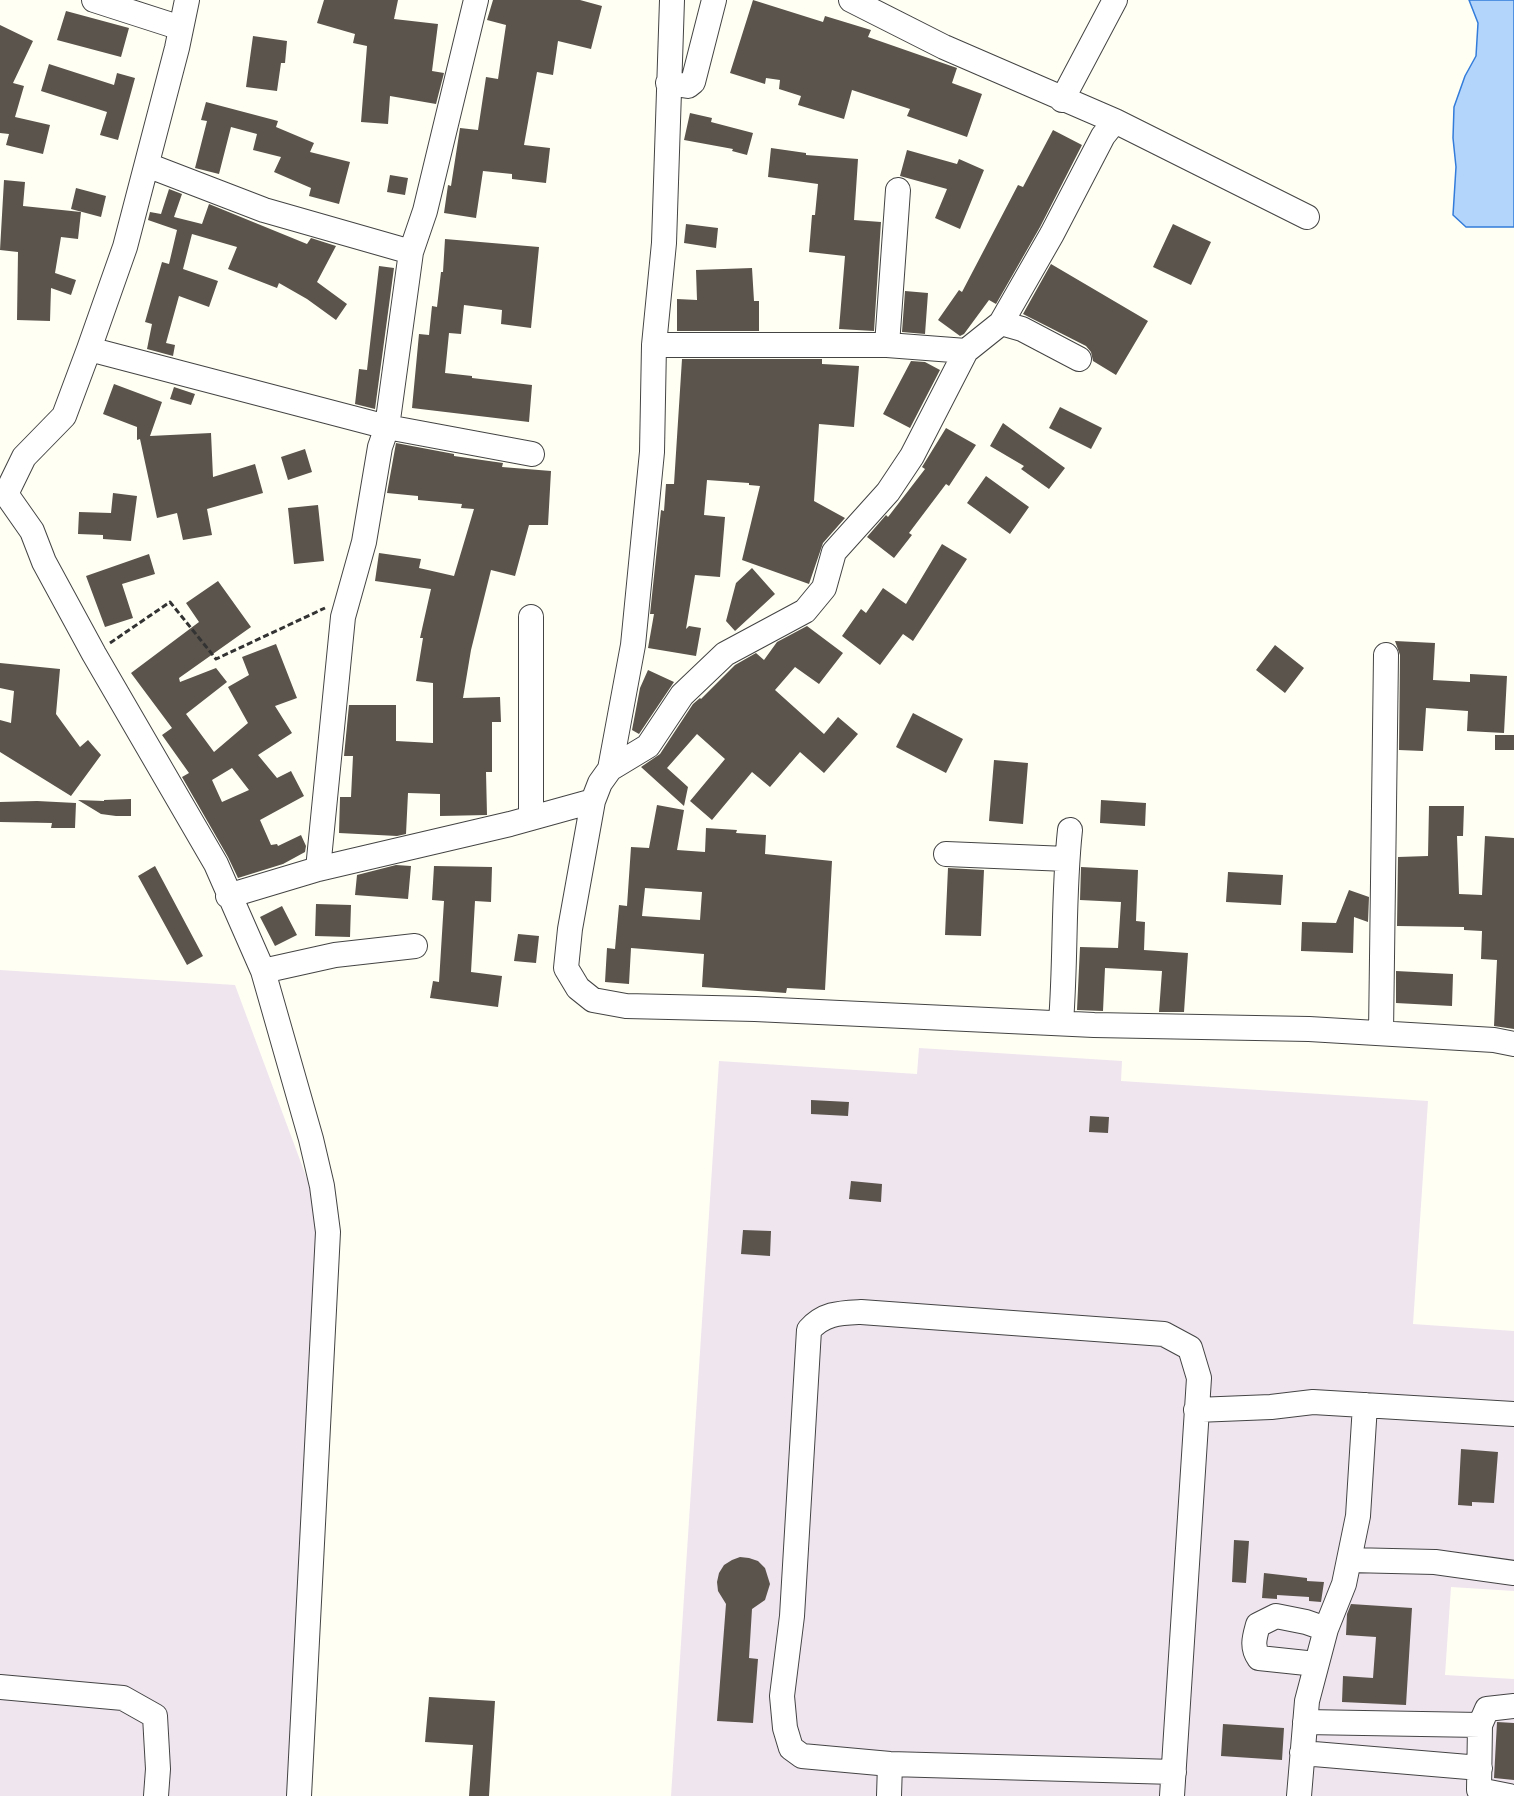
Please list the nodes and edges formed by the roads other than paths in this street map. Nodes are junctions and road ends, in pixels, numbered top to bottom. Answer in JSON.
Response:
{"nodes":[{"id":1,"x":94,"y":0,"type":"edge"},
{"id":2,"x":187,"y":0,"type":"edge"},
{"id":3,"x":476,"y":0,"type":"edge"},
{"id":4,"x":672,"y":0,"type":"edge"},
{"id":5,"x":714,"y":0,"type":"edge"},
{"id":6,"x":851,"y":0,"type":"edge"},
{"id":7,"x":1115,"y":0,"type":"edge"},
{"id":8,"x":181,"y":28,"type":"junction"},
{"id":9,"x":668,"y":83,"type":"junction"},
{"id":10,"x":1062,"y":100,"type":"junction"},
{"id":11,"x":1114,"y":121,"type":"junction"},
{"id":12,"x":147,"y":165,"type":"junction"},
{"id":13,"x":898,"y":190,"type":"dead end"},
{"id":14,"x":1306,"y":217,"type":"dead end"},
{"id":15,"x":411,"y":252,"type":"junction"},
{"id":16,"x":1001,"y":323,"type":"junction"},
{"id":17,"x":654,"y":345,"type":"junction"},
{"id":18,"x":887,"y":345,"type":"junction"},
{"id":19,"x":89,"y":349,"type":"junction"},
{"id":20,"x":966,"y":351,"type":"junction"},
{"id":21,"x":1079,"y":359,"type":"dead end"},
{"id":22,"x":387,"y":428,"type":"junction"},
{"id":23,"x":532,"y":454,"type":"dead end"},
{"id":24,"x":3,"y":491,"type":"edge"},
{"id":25,"x":531,"y":617,"type":"dead end"},
{"id":26,"x":1386,"y":655,"type":"dead end"},
{"id":27,"x":610,"y":769,"type":"junction"},
{"id":28,"x":594,"y":801,"type":"junction"},
{"id":29,"x":531,"y":818,"type":"junction"},
{"id":30,"x":1070,"y":830,"type":"dead end"},
{"id":31,"x":946,"y":854,"type":"dead end"},
{"id":32,"x":1067,"y":859,"type":"junction"},
{"id":33,"x":318,"y":868,"type":"junction"},
{"id":34,"x":228,"y":896,"type":"junction"},
{"id":35,"x":415,"y":946,"type":"dead end"},
{"id":36,"x":263,"y":971,"type":"junction"},
{"id":37,"x":1060,"y":1022,"type":"junction"},
{"id":38,"x":1381,"y":1033,"type":"junction"},
{"id":39,"x":1514,"y":1044,"type":"edge"},
{"id":40,"x":1365,"y":1405,"type":"junction"},
{"id":41,"x":1196,"y":1410,"type":"junction"},
{"id":42,"x":1514,"y":1414,"type":"edge"},
{"id":43,"x":1349,"y":1560,"type":"junction"},
{"id":44,"x":1514,"y":1573,"type":"edge"},
{"id":45,"x":1326,"y":1629,"type":"junction"},
{"id":46,"x":1316,"y":1664,"type":"junction"},
{"id":47,"x":0,"y":1687,"type":"edge"},
{"id":48,"x":1514,"y":1706,"type":"edge"},
{"id":49,"x":1305,"y":1722,"type":"junction"},
{"id":50,"x":1480,"y":1725,"type":"junction"},
{"id":51,"x":1302,"y":1753,"type":"junction"},
{"id":52,"x":890,"y":1764,"type":"junction"},
{"id":53,"x":1480,"y":1768,"type":"junction"},
{"id":54,"x":1174,"y":1772,"type":"junction"},
{"id":55,"x":156,"y":1796,"type":"edge"},
{"id":56,"x":299,"y":1796,"type":"edge"},
{"id":57,"x":889,"y":1796,"type":"edge"},
{"id":58,"x":1172,"y":1796,"type":"edge"},
{"id":59,"x":1299,"y":1796,"type":"edge"},
{"id":60,"x":1509,"y":1796,"type":"edge"}],
"edges":[{"from":1,"to":8,"type":"street"},
{"from":2,"to":8,"type":"street"},
{"from":3,"to":15,"type":"street"},
{"from":4,"to":9,"type":"street"},
{"from":5,"to":9,"type":"street"},
{"from":6,"to":10,"type":"street"},
{"from":7,"to":10,"type":"street"},
{"from":8,"to":12,"type":"street"},
{"from":9,"to":17,"type":"street"},
{"from":10,"to":11,"type":"street"},
{"from":11,"to":14,"type":"street"},
{"from":11,"to":16,"type":"street"},
{"from":12,"to":15,"type":"street"},
{"from":12,"to":19,"type":"street"},
{"from":13,"to":18,"type":"street"},
{"from":15,"to":22,"type":"street"},
{"from":16,"to":20,"type":"street"},
{"from":16,"to":21,"type":"street"},
{"from":17,"to":18,"type":"street"},
{"from":17,"to":27,"type":"street"},
{"from":18,"to":20,"type":"street"},
{"from":19,"to":22,"type":"street"},
{"from":19,"to":24,"type":"street"},
{"from":20,"to":27,"type":"street"},
{"from":22,"to":23,"type":"street"},
{"from":22,"to":33,"type":"street"},
{"from":24,"to":34,"type":"street"},
{"from":25,"to":29,"type":"street"},
{"from":26,"to":38,"type":"street"},
{"from":27,"to":28,"type":"street"},
{"from":28,"to":29,"type":"street"},
{"from":28,"to":37,"type":"street"},
{"from":29,"to":33,"type":"street"},
{"from":30,"to":32,"type":"street"},
{"from":31,"to":32,"type":"street"},
{"from":32,"to":37,"type":"street"},
{"from":33,"to":34,"type":"street"},
{"from":34,"to":36,"type":"street"},
{"from":35,"to":36,"type":"street"},
{"from":36,"to":56,"type":"street"},
{"from":37,"to":38,"type":"street"},
{"from":38,"to":39,"type":"street"},
{"from":40,"to":41,"type":"street"},
{"from":40,"to":42,"type":"street"},
{"from":40,"to":43,"type":"street"},
{"from":41,"to":52,"type":"street"},
{"from":41,"to":54,"type":"street"},
{"from":43,"to":44,"type":"street"},
{"from":43,"to":45,"type":"street"},
{"from":45,"to":46,"type":"street"},
{"from":45,"to":46,"type":"street"},
{"from":46,"to":49,"type":"street"},
{"from":47,"to":55,"type":"street"},
{"from":48,"to":50,"type":"street"},
{"from":49,"to":50,"type":"street"},
{"from":49,"to":51,"type":"street"},
{"from":50,"to":53,"type":"street"},
{"from":51,"to":53,"type":"street"},
{"from":51,"to":59,"type":"street"},
{"from":52,"to":54,"type":"street"},
{"from":52,"to":57,"type":"street"},
{"from":53,"to":60,"type":"street"},
{"from":54,"to":58,"type":"street"}]}
